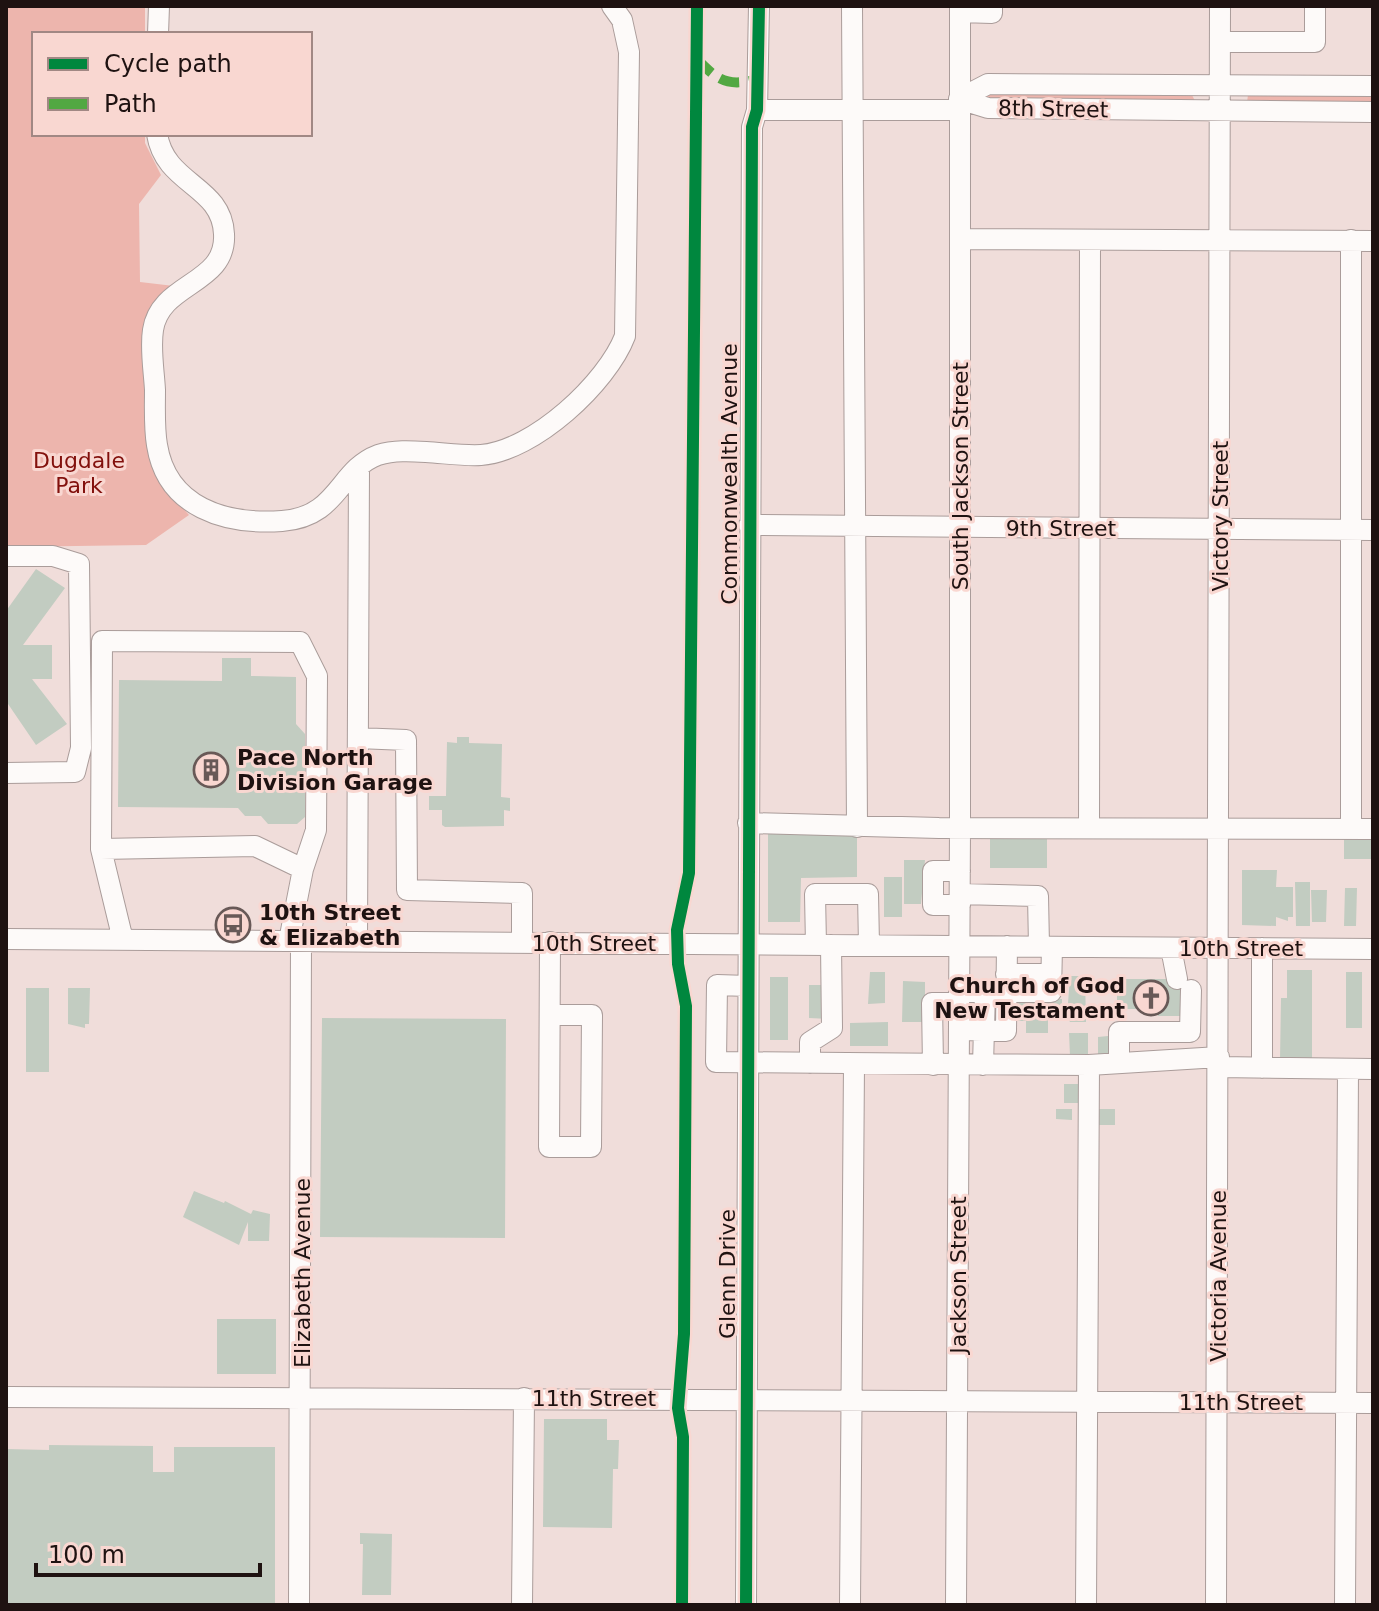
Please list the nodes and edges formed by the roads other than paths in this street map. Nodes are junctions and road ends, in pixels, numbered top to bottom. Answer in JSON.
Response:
{"nodes":[{"id":1,"x":159,"y":6,"type":"edge"},
{"id":2,"x":612,"y":6,"type":"edge"},
{"id":3,"x":759,"y":6,"type":"edge"},
{"id":4,"x":852,"y":6,"type":"edge"},
{"id":5,"x":992,"y":6,"type":"edge"},
{"id":6,"x":1220,"y":6,"type":"edge"},
{"id":7,"x":1315,"y":6,"type":"edge"},
{"id":8,"x":960,"y":9,"type":"edge"},
{"id":9,"x":158,"y":32,"type":"edge"},
{"id":10,"x":1220,"y":42,"type":"junction"},
{"id":11,"x":1220,"y":85,"type":"junction"},
{"id":12,"x":1373,"y":86,"type":"edge"},
{"id":13,"x":959,"y":104,"type":"junction"},
{"id":14,"x":757,"y":110,"type":"junction"},
{"id":15,"x":853,"y":110,"type":"junction"},
{"id":16,"x":1220,"y":111,"type":"junction"},
{"id":17,"x":1373,"y":112,"type":"edge"},
{"id":18,"x":157,"y":136,"type":"edge"},
{"id":19,"x":960,"y":239,"type":"junction"},
{"id":20,"x":1090,"y":240,"type":"junction"},
{"id":21,"x":1220,"y":240,"type":"junction"},
{"id":22,"x":1351,"y":240,"type":"junction"},
{"id":23,"x":1373,"y":241,"type":"edge"},
{"id":24,"x":359,"y":468,"type":"junction"},
{"id":25,"x":749,"y":525,"type":"junction"},
{"id":26,"x":855,"y":526,"type":"junction"},
{"id":27,"x":959,"y":527,"type":"junction"},
{"id":28,"x":1091,"y":528,"type":"junction"},
{"id":29,"x":1220,"y":529,"type":"junction"},
{"id":30,"x":1350,"y":530,"type":"junction"},
{"id":31,"x":1373,"y":530,"type":"edge"},
{"id":32,"x":6,"y":556,"type":"edge"},
{"id":33,"x":358,"y":738,"type":"junction"},
{"id":34,"x":6,"y":773,"type":"edge"},
{"id":35,"x":748,"y":823,"type":"junction"},
{"id":36,"x":857,"y":827,"type":"junction"},
{"id":37,"x":1089,"y":827,"type":"junction"},
{"id":38,"x":960,"y":828,"type":"junction"},
{"id":39,"x":1220,"y":828,"type":"junction"},
{"id":40,"x":1351,"y":828,"type":"junction"},
{"id":41,"x":1373,"y":829,"type":"edge"},
{"id":42,"x":101,"y":849,"type":"junction"},
{"id":43,"x":303,"y":869,"type":"junction"},
{"id":44,"x":960,"y":871,"type":"junction"},
{"id":45,"x":960,"y":899,"type":"junction"},
{"id":46,"x":6,"y":939,"type":"edge"},
{"id":47,"x":123,"y":940,"type":"junction"},
{"id":48,"x":295,"y":941,"type":"junction"},
{"id":49,"x":357,"y":941,"type":"junction"},
{"id":50,"x":522,"y":942,"type":"junction"},
{"id":51,"x":550,"y":942,"type":"junction"},
{"id":52,"x":748,"y":944,"type":"junction"},
{"id":53,"x":823,"y":945,"type":"junction"},
{"id":54,"x":869,"y":945,"type":"junction"},
{"id":55,"x":960,"y":946,"type":"junction"},
{"id":56,"x":1007,"y":946,"type":"junction"},
{"id":57,"x":1046,"y":946,"type":"junction"},
{"id":58,"x":1171,"y":948,"type":"junction"},
{"id":59,"x":1220,"y":948,"type":"junction"},
{"id":60,"x":1262,"y":948,"type":"junction"},
{"id":61,"x":1373,"y":949,"type":"edge"},
{"id":62,"x":1184,"y":985,"type":"junction"},
{"id":63,"x":748,"y":986,"type":"junction"},
{"id":64,"x":999,"y":986,"type":"junction"},
{"id":65,"x":1220,"y":996,"type":"junction"},
{"id":66,"x":959,"y":998,"type":"junction"},
{"id":67,"x":550,"y":1015,"type":"junction"},
{"id":68,"x":959,"y":1030,"type":"junction"},
{"id":69,"x":984,"y":1030,"type":"junction"},
{"id":70,"x":1119,"y":1062,"type":"junction"},
{"id":71,"x":1219,"y":1062,"type":"junction"},
{"id":72,"x":748,"y":1063,"type":"junction"},
{"id":73,"x":810,"y":1063,"type":"junction"},
{"id":74,"x":854,"y":1064,"type":"junction"},
{"id":75,"x":933,"y":1065,"type":"junction"},
{"id":76,"x":959,"y":1065,"type":"junction"},
{"id":77,"x":983,"y":1065,"type":"junction"},
{"id":78,"x":1089,"y":1065,"type":"junction"},
{"id":79,"x":1262,"y":1068,"type":"junction"},
{"id":80,"x":1348,"y":1069,"type":"junction"},
{"id":81,"x":1373,"y":1069,"type":"edge"},
{"id":82,"x":6,"y":1397,"type":"edge"},
{"id":83,"x":524,"y":1398,"type":"junction"},
{"id":84,"x":302,"y":1399,"type":"junction"},
{"id":85,"x":747,"y":1399,"type":"junction"},
{"id":86,"x":851,"y":1400,"type":"junction"},
{"id":87,"x":957,"y":1401,"type":"junction"},
{"id":88,"x":1087,"y":1401,"type":"junction"},
{"id":89,"x":1218,"y":1402,"type":"junction"},
{"id":90,"x":1346,"y":1402,"type":"junction"},
{"id":91,"x":1373,"y":1403,"type":"edge"},
{"id":92,"x":299,"y":1605,"type":"edge"},
{"id":93,"x":522,"y":1605,"type":"edge"},
{"id":94,"x":746,"y":1605,"type":"edge"},
{"id":95,"x":850,"y":1605,"type":"edge"},
{"id":96,"x":956,"y":1605,"type":"edge"},
{"id":97,"x":1086,"y":1605,"type":"edge"},
{"id":98,"x":1216,"y":1605,"type":"edge"},
{"id":99,"x":1345,"y":1605,"type":"edge"}],
"edges":[{"from":1,"to":9,"type":"street"},
{"from":2,"to":24,"type":"street"},
{"from":3,"to":14,"type":"street","name":"Commonwealth Avenue"},
{"from":4,"to":15,"type":"street"},
{"from":5,"to":8,"type":"street"},
{"from":6,"to":10,"type":"street","name":"Victory Street"},
{"from":7,"to":10,"type":"street"},
{"from":8,"to":13,"type":"street","name":"South Jackson Street"},
{"from":10,"to":11,"type":"street","name":"Victory Street"},
{"from":11,"to":12,"type":"street","name":"8th Street"},
{"from":11,"to":13,"type":"street","name":"8th Street"},
{"from":11,"to":16,"type":"street","name":"Victory Street"},
{"from":13,"to":15,"type":"street","name":"8th Street"},
{"from":13,"to":16,"type":"street","name":"8th Street"},
{"from":13,"to":19,"type":"street","name":"South Jackson Street"},
{"from":14,"to":15,"type":"street","name":"8th Street"},
{"from":14,"to":25,"type":"street","name":"Commonwealth Avenue"},
{"from":15,"to":26,"type":"street"},
{"from":16,"to":17,"type":"street","name":"8th Street"},
{"from":16,"to":21,"type":"street","name":"Victory Street"},
{"from":18,"to":24,"type":"street"},
{"from":19,"to":20,"type":"street"},
{"from":19,"to":27,"type":"street","name":"South Jackson Street"},
{"from":20,"to":21,"type":"street"},
{"from":20,"to":28,"type":"street"},
{"from":21,"to":22,"type":"street"},
{"from":21,"to":29,"type":"street","name":"Victory Street"},
{"from":22,"to":23,"type":"street"},
{"from":22,"to":30,"type":"street"},
{"from":24,"to":33,"type":"street"},
{"from":25,"to":26,"type":"street","name":"9th Street"},
{"from":25,"to":35,"type":"street","name":"Commonwealth Avenue"},
{"from":26,"to":27,"type":"street","name":"9th Street"},
{"from":26,"to":36,"type":"street"},
{"from":27,"to":28,"type":"street","name":"9th Street"},
{"from":27,"to":38,"type":"street","name":"South Jackson Street"},
{"from":28,"to":29,"type":"street","name":"9th Street"},
{"from":28,"to":37,"type":"street"},
{"from":29,"to":30,"type":"street","name":"9th Street"},
{"from":29,"to":39,"type":"street","name":"Victory Street"},
{"from":30,"to":31,"type":"street","name":"9th Street"},
{"from":30,"to":40,"type":"street"},
{"from":32,"to":34,"type":"street"},
{"from":33,"to":49,"type":"street"},
{"from":33,"to":50,"type":"street"},
{"from":35,"to":36,"type":"street"},
{"from":35,"to":52,"type":"street","name":"Commonwealth Avenue"},
{"from":36,"to":38,"type":"street"},
{"from":37,"to":38,"type":"street"},
{"from":37,"to":39,"type":"street"},
{"from":38,"to":44,"type":"street","name":"South Jackson Street"},
{"from":39,"to":40,"type":"street"},
{"from":39,"to":59,"type":"street","name":"Victory Street"},
{"from":40,"to":41,"type":"street"},
{"from":42,"to":43,"type":"street"},
{"from":42,"to":43,"type":"street","name":"Elizabeth Avenue"},
{"from":42,"to":47,"type":"street"},
{"from":43,"to":48,"type":"street","name":"Elizabeth Avenue"},
{"from":44,"to":45,"type":"street","name":"South Jackson Street"},
{"from":44,"to":45,"type":"street"},
{"from":45,"to":55,"type":"street","name":"South Jackson Street"},
{"from":45,"to":57,"type":"street"},
{"from":46,"to":47,"type":"street","name":"10th Street"},
{"from":47,"to":48,"type":"street","name":"10th Street"},
{"from":48,"to":49,"type":"street","name":"10th Street"},
{"from":48,"to":84,"type":"street","name":"Elizabeth Avenue"},
{"from":49,"to":50,"type":"street","name":"10th Street"},
{"from":50,"to":51,"type":"street","name":"10th Street"},
{"from":51,"to":52,"type":"street","name":"10th Street"},
{"from":51,"to":67,"type":"street"},
{"from":52,"to":53,"type":"street","name":"10th Street"},
{"from":52,"to":63,"type":"street","name":"Glenn Drive"},
{"from":53,"to":54,"type":"street","name":"10th Street"},
{"from":53,"to":54,"type":"street"},
{"from":53,"to":73,"type":"street"},
{"from":54,"to":55,"type":"street","name":"10th Street"},
{"from":55,"to":56,"type":"street","name":"10th Street"},
{"from":55,"to":66,"type":"street","name":"Jackson Street"},
{"from":56,"to":57,"type":"street","name":"10th Street"},
{"from":56,"to":64,"type":"street"},
{"from":57,"to":58,"type":"street","name":"10th Street"},
{"from":57,"to":64,"type":"street"},
{"from":58,"to":59,"type":"street","name":"10th Street"},
{"from":58,"to":62,"type":"street"},
{"from":59,"to":60,"type":"street","name":"10th Street"},
{"from":59,"to":65,"type":"street","name":"Victoria Avenue"},
{"from":60,"to":61,"type":"street","name":"10th Street"},
{"from":60,"to":79,"type":"street"},
{"from":62,"to":65,"type":"street"},
{"from":62,"to":70,"type":"street"},
{"from":63,"to":72,"type":"street","name":"Glenn Drive"},
{"from":63,"to":72,"type":"street"},
{"from":64,"to":66,"type":"street"},
{"from":64,"to":69,"type":"street"},
{"from":65,"to":71,"type":"street","name":"Victoria Avenue"},
{"from":66,"to":68,"type":"street","name":"Jackson Street"},
{"from":66,"to":75,"type":"street"},
{"from":67,"to":67,"type":"street"},
{"from":68,"to":69,"type":"street"},
{"from":68,"to":76,"type":"street","name":"Jackson Street"},
{"from":69,"to":77,"type":"street"},
{"from":70,"to":71,"type":"street"},
{"from":70,"to":78,"type":"street"},
{"from":71,"to":79,"type":"street"},
{"from":71,"to":89,"type":"street","name":"Victoria Avenue"},
{"from":72,"to":73,"type":"street"},
{"from":72,"to":85,"type":"street","name":"Glenn Drive"},
{"from":73,"to":74,"type":"street"},
{"from":74,"to":75,"type":"street"},
{"from":74,"to":86,"type":"street"},
{"from":75,"to":76,"type":"street"},
{"from":76,"to":77,"type":"street"},
{"from":76,"to":87,"type":"street","name":"Jackson Street"},
{"from":77,"to":78,"type":"street"},
{"from":78,"to":88,"type":"street"},
{"from":79,"to":80,"type":"street"},
{"from":80,"to":81,"type":"street"},
{"from":80,"to":90,"type":"street"},
{"from":82,"to":84,"type":"street","name":"11th Street"},
{"from":83,"to":84,"type":"street","name":"11th Street"},
{"from":83,"to":85,"type":"street","name":"11th Street"},
{"from":83,"to":93,"type":"street"},
{"from":84,"to":92,"type":"street","name":"Elizabeth Avenue"},
{"from":85,"to":86,"type":"street","name":"11th Street"},
{"from":85,"to":94,"type":"street","name":"Glenn Drive"},
{"from":86,"to":87,"type":"street","name":"11th Street"},
{"from":86,"to":95,"type":"street"},
{"from":87,"to":88,"type":"street","name":"11th Street"},
{"from":87,"to":96,"type":"street","name":"Jackson Street"},
{"from":88,"to":89,"type":"street","name":"11th Street"},
{"from":88,"to":97,"type":"street"},
{"from":89,"to":90,"type":"street","name":"11th Street"},
{"from":89,"to":98,"type":"street","name":"Victoria Avenue"},
{"from":90,"to":91,"type":"street","name":"11th Street"},
{"from":90,"to":99,"type":"street"}]}
